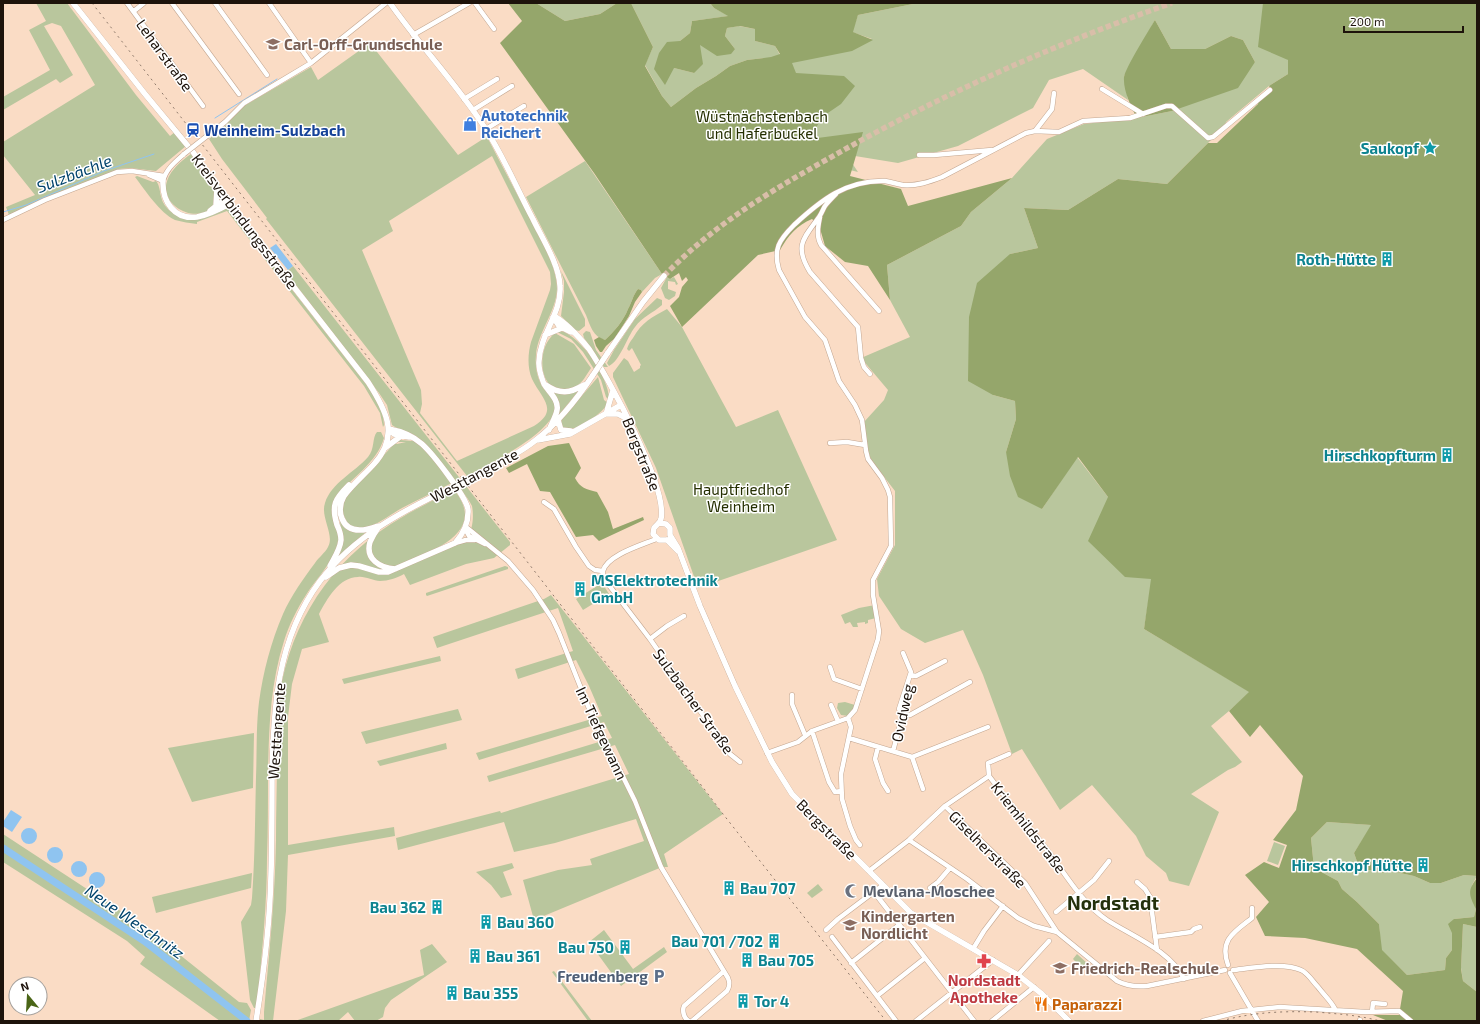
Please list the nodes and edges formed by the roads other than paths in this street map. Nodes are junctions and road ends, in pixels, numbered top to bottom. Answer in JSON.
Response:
{"nodes":[{"id":1,"x":73,"y":3,"type":"edge"},
{"id":2,"x":127,"y":3,"type":"edge"},
{"id":3,"x":144,"y":3,"type":"edge"},
{"id":4,"x":172,"y":3,"type":"edge"},
{"id":5,"x":215,"y":3,"type":"edge"},
{"id":6,"x":269,"y":3,"type":"edge"},
{"id":7,"x":386,"y":3,"type":"edge"},
{"id":8,"x":390,"y":3,"type":"edge"},
{"id":9,"x":469,"y":3,"type":"edge"},
{"id":10,"x":475,"y":3,"type":"edge"},
{"id":11,"x":134,"y":11,"type":"junction"},
{"id":12,"x":494,"y":29,"type":"dead end"},
{"id":13,"x":413,"y":35,"type":"junction"},
{"id":14,"x":311,"y":62,"type":"junction"},
{"id":15,"x":267,"y":76,"type":"dead end"},
{"id":16,"x":497,"y":79,"type":"dead end"},
{"id":17,"x":512,"y":86,"type":"dead end"},
{"id":18,"x":1102,"y":89,"type":"dead end"},
{"id":19,"x":1270,"y":90,"type":"dead end"},
{"id":20,"x":1054,"y":93,"type":"dead end"},
{"id":21,"x":239,"y":94,"type":"dead end"},
{"id":22,"x":464,"y":99,"type":"junction"},
{"id":23,"x":203,"y":106,"type":"dead end"},
{"id":24,"x":524,"y":106,"type":"dead end"},
{"id":25,"x":473,"y":110,"type":"junction"},
{"id":26,"x":1143,"y":114,"type":"junction"},
{"id":27,"x":486,"y":129,"type":"junction"},
{"id":28,"x":1034,"y":131,"type":"junction"},
{"id":29,"x":996,"y":150,"type":"junction"},
{"id":30,"x":919,"y":155,"type":"dead end"},
{"id":31,"x":163,"y":178,"type":"junction"},
{"id":32,"x":217,"y":188,"type":"junction"},
{"id":33,"x":838,"y":192,"type":"junction"},
{"id":34,"x":228,"y":202,"type":"junction"},
{"id":35,"x":216,"y":205,"type":"junction"},
{"id":36,"x":207,"y":214,"type":"junction"},
{"id":37,"x":820,"y":216,"type":"junction"},
{"id":38,"x":3,"y":220,"type":"edge"},
{"id":39,"x":664,"y":276,"type":"tunnel mouth"},
{"id":40,"x":879,"y":310,"type":"dead end"},
{"id":41,"x":553,"y":316,"type":"junction"},
{"id":42,"x":562,"y":328,"type":"junction"},
{"id":43,"x":573,"y":333,"type":"junction"},
{"id":44,"x":545,"y":335,"type":"junction"},
{"id":45,"x":870,"y":374,"type":"dead end"},
{"id":46,"x":544,"y":384,"type":"junction"},
{"id":47,"x":587,"y":384,"type":"junction"},
{"id":48,"x":614,"y":390,"type":"junction"},
{"id":49,"x":621,"y":405,"type":"junction"},
{"id":50,"x":606,"y":414,"type":"junction"},
{"id":51,"x":628,"y":419,"type":"junction"},
{"id":52,"x":558,"y":420,"type":"junction"},
{"id":53,"x":388,"y":429,"type":"junction"},
{"id":54,"x":549,"y":430,"type":"junction"},
{"id":55,"x":576,"y":430,"type":"junction"},
{"id":56,"x":401,"y":436,"type":"junction"},
{"id":57,"x":411,"y":437,"type":"junction"},
{"id":58,"x":536,"y":440,"type":"junction"},
{"id":59,"x":830,"y":442,"type":"dead end"},
{"id":60,"x":865,"y":445,"type":"junction"},
{"id":61,"x":385,"y":448,"type":"junction"},
{"id":62,"x":544,"y":502,"type":"dead end"},
{"id":63,"x":660,"y":503,"type":"junction"},
{"id":64,"x":659,"y":524,"type":"junction"},
{"id":65,"x":666,"y":524,"type":"junction"},
{"id":66,"x":380,"y":526,"type":"junction"},
{"id":67,"x":465,"y":528,"type":"junction"},
{"id":68,"x":654,"y":536,"type":"junction"},
{"id":69,"x":668,"y":538,"type":"junction"},
{"id":70,"x":477,"y":540,"type":"junction"},
{"id":71,"x":455,"y":543,"type":"junction"},
{"id":72,"x":489,"y":545,"type":"junction"},
{"id":73,"x":443,"y":547,"type":"junction"},
{"id":74,"x":396,"y":569,"type":"junction"},
{"id":75,"x":603,"y":571,"type":"junction"},
{"id":76,"x":327,"y":572,"type":"junction"},
{"id":77,"x":321,"y":580,"type":"junction"},
{"id":78,"x":684,"y":616,"type":"dead end"},
{"id":79,"x":650,"y":639,"type":"junction"},
{"id":80,"x":903,"y":653,"type":"dead end"},
{"id":81,"x":945,"y":661,"type":"dead end"},
{"id":82,"x":830,"y":667,"type":"dead end"},
{"id":83,"x":910,"y":675,"type":"junction"},
{"id":84,"x":970,"y":682,"type":"dead end"},
{"id":85,"x":862,"y":689,"type":"junction"},
{"id":86,"x":792,"y":695,"type":"dead end"},
{"id":87,"x":831,"y":705,"type":"dead end"},
{"id":88,"x":903,"y":714,"type":"junction"},
{"id":89,"x":848,"y":718,"type":"junction"},
{"id":90,"x":838,"y":721,"type":"junction"},
{"id":91,"x":988,"y":727,"type":"dead end"},
{"id":92,"x":812,"y":731,"type":"junction"},
{"id":93,"x":806,"y":735,"type":"junction"},
{"id":94,"x":849,"y":738,"type":"junction"},
{"id":95,"x":878,"y":747,"type":"junction"},
{"id":96,"x":893,"y":751,"type":"junction"},
{"id":97,"x":767,"y":753,"type":"junction"},
{"id":98,"x":1009,"y":754,"type":"dead end"},
{"id":99,"x":912,"y":757,"type":"junction"},
{"id":100,"x":740,"y":762,"type":"dead end"},
{"id":101,"x":990,"y":776,"type":"junction"},
{"id":102,"x":923,"y":789,"type":"dead end"},
{"id":103,"x":841,"y":791,"type":"junction"},
{"id":104,"x":888,"y":791,"type":"dead end"},
{"id":105,"x":945,"y":806,"type":"junction"},
{"id":106,"x":909,"y":840,"type":"junction"},
{"id":107,"x":860,"y":845,"type":"dead end"},
{"id":108,"x":1109,"y":861,"type":"dead end"},
{"id":109,"x":950,"y":868,"type":"junction"},
{"id":110,"x":869,"y":871,"type":"junction"},
{"id":111,"x":1137,"y":882,"type":"dead end"},
{"id":112,"x":883,"y":885,"type":"junction"},
{"id":113,"x":930,"y":888,"type":"dead end"},
{"id":114,"x":874,"y":892,"type":"junction"},
{"id":115,"x":1079,"y":893,"type":"junction"},
{"id":116,"x":1003,"y":906,"type":"junction"},
{"id":117,"x":1252,"y":908,"type":"dead end"},
{"id":118,"x":1056,"y":912,"type":"dead end"},
{"id":119,"x":900,"y":925,"type":"junction"},
{"id":120,"x":1200,"y":927,"type":"dead end"},
{"id":121,"x":826,"y":930,"type":"dead end"},
{"id":122,"x":1057,"y":932,"type":"junction"},
{"id":123,"x":832,"y":937,"type":"dead end"},
{"id":124,"x":1155,"y":937,"type":"junction"},
{"id":125,"x":1049,"y":941,"type":"dead end"},
{"id":126,"x":973,"y":949,"type":"junction"},
{"id":127,"x":1158,"y":950,"type":"junction"},
{"id":128,"x":925,"y":958,"type":"junction"},
{"id":129,"x":994,"y":960,"type":"junction"},
{"id":130,"x":851,"y":963,"type":"junction"},
{"id":131,"x":1226,"y":967,"type":"junction"},
{"id":132,"x":1231,"y":971,"type":"junction"},
{"id":133,"x":723,"y":972,"type":"junction"},
{"id":134,"x":1018,"y":975,"type":"junction"},
{"id":135,"x":1184,"y":979,"type":"junction"},
{"id":136,"x":1034,"y":987,"type":"junction"},
{"id":137,"x":952,"y":992,"type":"junction"},
{"id":138,"x":877,"y":996,"type":"junction"},
{"id":139,"x":1385,"y":1004,"type":"dead end"},
{"id":140,"x":1251,"y":1009,"type":"junction"},
{"id":141,"x":1335,"y":1009,"type":"junction"},
{"id":142,"x":1372,"y":1012,"type":"junction"},
{"id":143,"x":1068,"y":1020,"type":"edge"},
{"id":144,"x":256,"y":1021,"type":"edge"},
{"id":145,"x":689,"y":1021,"type":"edge"},
{"id":146,"x":896,"y":1021,"type":"edge"},
{"id":147,"x":916,"y":1021,"type":"edge"},
{"id":148,"x":974,"y":1021,"type":"edge"},
{"id":149,"x":992,"y":1021,"type":"edge"},
{"id":150,"x":1203,"y":1021,"type":"edge"},
{"id":151,"x":1258,"y":1021,"type":"edge"},
{"id":152,"x":1411,"y":1021,"type":"edge"}],
"edges":[{"from":1,"to":32,"type":"main road","name":"Kreisverbindungsstraße"},
{"from":2,"to":11,"type":"street","name":"Leharstraße"},
{"from":3,"to":11,"type":"street"},
{"from":4,"to":21,"type":"street"},
{"from":5,"to":15,"type":"street"},
{"from":6,"to":14,"type":"street"},
{"from":7,"to":14,"type":"street"},
{"from":8,"to":13,"type":"main road"},
{"from":9,"to":13,"type":"street"},
{"from":10,"to":12,"type":"street"},
{"from":11,"to":23,"type":"street","name":"Leharstraße"},
{"from":13,"to":22,"type":"main road"},
{"from":14,"to":31,"type":"street","bridge":true},
{"from":16,"to":22,"type":"street"},
{"from":17,"to":25,"type":"street"},
{"from":18,"to":26,"type":"street"},
{"from":19,"to":26,"type":"street"},
{"from":20,"to":28,"type":"street"},
{"from":22,"to":25,"type":"main road"},
{"from":24,"to":27,"type":"street"},
{"from":25,"to":27,"type":"main road"},
{"from":26,"to":28,"type":"street"},
{"from":27,"to":41,"type":"main road"},
{"from":28,"to":29,"type":"street"},
{"from":29,"to":30,"type":"street"},
{"from":29,"to":33,"type":"street"},
{"from":31,"to":36,"type":"main road"},
{"from":31,"to":38,"type":"street"},
{"from":32,"to":34,"type":"main road","name":"Kreisverbindungsstraße"},
{"from":32,"to":35,"type":"main road"},
{"from":33,"to":37,"type":"street"},
{"from":33,"to":60,"type":"street"},
{"from":34,"to":35,"type":"main road"},
{"from":34,"to":36,"type":"main road"},
{"from":34,"to":53,"type":"main road","name":"Kreisverbindungsstraße"},
{"from":35,"to":36,"type":"main road"},
{"from":37,"to":40,"type":"street"},
{"from":37,"to":45,"type":"street"},
{"from":39,"to":47,"type":"main road","name":"Westtangente","bridge":true},
{"from":41,"to":42,"type":"main road"},
{"from":41,"to":43,"type":"main road","name":"Bergstraße"},
{"from":41,"to":44,"type":"main road"},
{"from":42,"to":43,"type":"main road"},
{"from":42,"to":44,"type":"main road"},
{"from":43,"to":48,"type":"main road","name":"Bergstraße"},
{"from":44,"to":46,"type":"main road"},
{"from":46,"to":47,"type":"main road"},
{"from":46,"to":54,"type":"main road"},
{"from":47,"to":52,"type":"main road","name":"Westtangente"},
{"from":48,"to":49,"type":"main road","name":"Bergstraße"},
{"from":48,"to":50,"type":"main road"},
{"from":49,"to":50,"type":"main road"},
{"from":49,"to":51,"type":"main road","name":"Bergstraße"},
{"from":50,"to":51,"type":"main road"},
{"from":50,"to":55,"type":"main road"},
{"from":51,"to":63,"type":"main road","name":"Bergstraße"},
{"from":52,"to":54,"type":"main road","name":"Westtangente"},
{"from":52,"to":55,"type":"main road"},
{"from":53,"to":56,"type":"main road"},
{"from":53,"to":57,"type":"main road"},
{"from":53,"to":61,"type":"main road"},
{"from":53,"to":76,"type":"main road"},
{"from":54,"to":58,"type":"main road","name":"Westtangente"},
{"from":55,"to":58,"type":"main road"},
{"from":56,"to":57,"type":"main road"},
{"from":56,"to":61,"type":"main road"},
{"from":57,"to":67,"type":"main road"},
{"from":58,"to":66,"type":"main road","name":"Westtangente","bridge":true},
{"from":59,"to":60,"type":"street"},
{"from":60,"to":85,"type":"street"},
{"from":61,"to":66,"type":"main road"},
{"from":62,"to":75,"type":"street"},
{"from":63,"to":64,"type":"main road","name":"Bergstraße"},
{"from":63,"to":65,"type":"main road","name":"Bergstraße"},
{"from":64,"to":65,"type":"main road"},
{"from":64,"to":68,"type":"main road","name":"Bergstraße"},
{"from":65,"to":69,"type":"main road","name":"Bergstraße"},
{"from":66,"to":74,"type":"main road"},
{"from":66,"to":76,"type":"main road","name":"Westtangente"},
{"from":67,"to":70,"type":"street","name":"Im Tiefgewann"},
{"from":67,"to":71,"type":"main road"},
{"from":67,"to":72,"type":"street","name":"Im Tiefgewann"},
{"from":67,"to":73,"type":"main road"},
{"from":68,"to":69,"type":"main road"},
{"from":68,"to":75,"type":"street"},
{"from":69,"to":97,"type":"main road","name":"Bergstraße"},
{"from":70,"to":71,"type":"street","name":"Im Tiefgewann"},
{"from":70,"to":72,"type":"street","name":"Im Tiefgewann"},
{"from":71,"to":73,"type":"main road"},
{"from":72,"to":133,"type":"street","name":"Im Tiefgewann"},
{"from":73,"to":74,"type":"main road"},
{"from":74,"to":77,"type":"main road"},
{"from":75,"to":79,"type":"street","name":"Sulzbacher Straße"},
{"from":76,"to":77,"type":"main road","name":"Westtangente"},
{"from":77,"to":144,"type":"main road","name":"Westtangente"},
{"from":78,"to":79,"type":"street","name":"Sulzbacher Straße"},
{"from":79,"to":100,"type":"street","name":"Sulzbacher Straße"},
{"from":80,"to":83,"type":"street","name":"Ovidweg"},
{"from":81,"to":83,"type":"street","name":"Ovidweg"},
{"from":82,"to":85,"type":"street"},
{"from":83,"to":88,"type":"street","name":"Ovidweg"},
{"from":84,"to":88,"type":"street"},
{"from":85,"to":89,"type":"street"},
{"from":86,"to":93,"type":"street"},
{"from":87,"to":90,"type":"street"},
{"from":88,"to":96,"type":"street","name":"Ovidweg"},
{"from":89,"to":90,"type":"street"},
{"from":89,"to":94,"type":"street"},
{"from":90,"to":92,"type":"street"},
{"from":91,"to":99,"type":"street"},
{"from":92,"to":93,"type":"street"},
{"from":92,"to":103,"type":"street"},
{"from":93,"to":97,"type":"street"},
{"from":94,"to":95,"type":"street"},
{"from":94,"to":103,"type":"street"},
{"from":95,"to":96,"type":"street"},
{"from":95,"to":104,"type":"street"},
{"from":96,"to":99,"type":"street"},
{"from":97,"to":110,"type":"main road","name":"Bergstraße"},
{"from":98,"to":101,"type":"street","name":"Kriemhildstraße"},
{"from":99,"to":102,"type":"street"},
{"from":101,"to":105,"type":"street"},
{"from":101,"to":115,"type":"street","name":"Kriemhildstraße"},
{"from":103,"to":107,"type":"street"},
{"from":105,"to":106,"type":"street"},
{"from":105,"to":122,"type":"street","name":"Giselherstraße"},
{"from":106,"to":109,"type":"street"},
{"from":106,"to":110,"type":"street"},
{"from":108,"to":115,"type":"street"},
{"from":109,"to":113,"type":"street"},
{"from":109,"to":116,"type":"street"},
{"from":110,"to":112,"type":"main road","name":"Bergstraße"},
{"from":111,"to":124,"type":"street"},
{"from":112,"to":114,"type":"street"},
{"from":112,"to":126,"type":"main road","name":"Bergstraße"},
{"from":114,"to":119,"type":"street"},
{"from":114,"to":121,"type":"street"},
{"from":115,"to":118,"type":"street"},
{"from":115,"to":127,"type":"street","name":"Kriemhildstraße"},
{"from":116,"to":122,"type":"street"},
{"from":116,"to":126,"type":"street"},
{"from":117,"to":131,"type":"street"},
{"from":119,"to":128,"type":"street"},
{"from":119,"to":130,"type":"street"},
{"from":120,"to":124,"type":"street"},
{"from":122,"to":135,"type":"street"},
{"from":123,"to":130,"type":"street"},
{"from":124,"to":127,"type":"street"},
{"from":125,"to":134,"type":"street"},
{"from":126,"to":129,"type":"main road","name":"Bergstraße"},
{"from":127,"to":135,"type":"street","name":"Kriemhildstraße"},
{"from":128,"to":137,"type":"street"},
{"from":128,"to":138,"type":"street"},
{"from":129,"to":134,"type":"main road","name":"Bergstraße"},
{"from":129,"to":137,"type":"street"},
{"from":130,"to":138,"type":"street"},
{"from":131,"to":132,"type":"street"},
{"from":131,"to":135,"type":"street"},
{"from":132,"to":140,"type":"street"},
{"from":132,"to":141,"type":"street"},
{"from":133,"to":145,"type":"street"},
{"from":133,"to":145,"type":"street","name":"Im Tiefgewann"},
{"from":134,"to":136,"type":"main road","name":"Bergstraße"},
{"from":136,"to":143,"type":"main road","name":"Bergstraße"},
{"from":136,"to":149,"type":"street"},
{"from":137,"to":147,"type":"street"},
{"from":137,"to":148,"type":"street"},
{"from":138,"to":146,"type":"street"},
{"from":139,"to":142,"type":"street"},
{"from":140,"to":141,"type":"street"},
{"from":140,"to":150,"type":"street"},
{"from":140,"to":151,"type":"street"},
{"from":141,"to":142,"type":"street"},
{"from":142,"to":152,"type":"street"}]}
